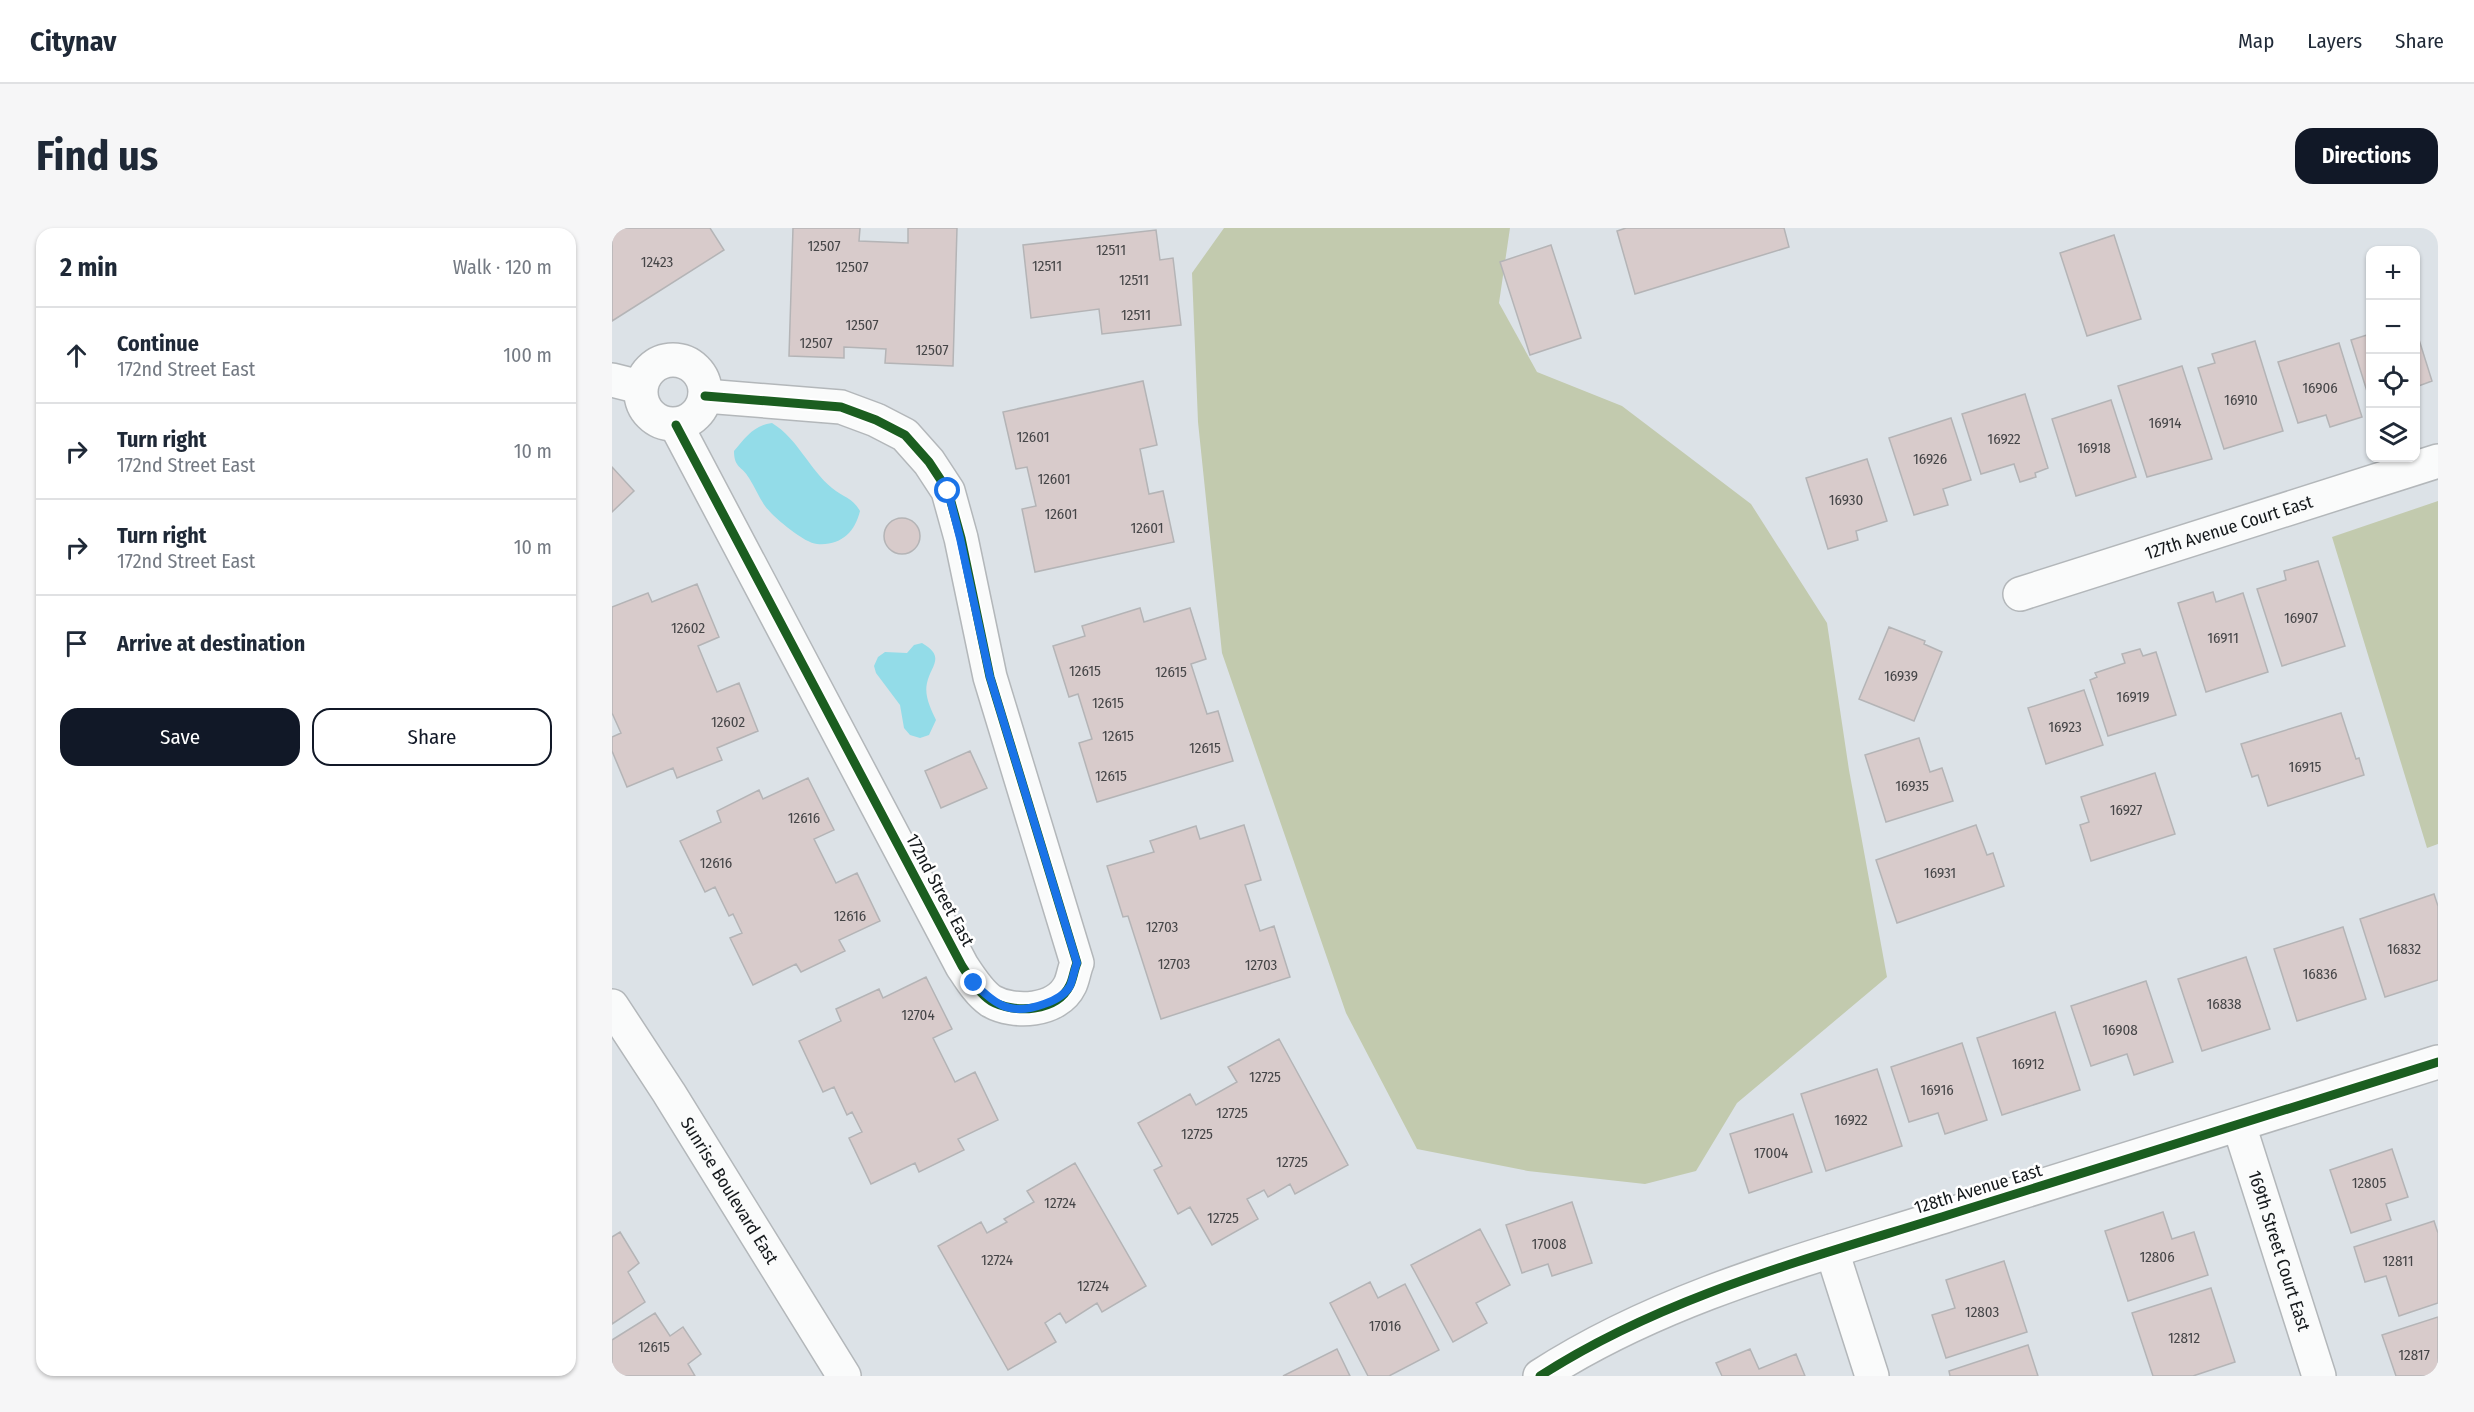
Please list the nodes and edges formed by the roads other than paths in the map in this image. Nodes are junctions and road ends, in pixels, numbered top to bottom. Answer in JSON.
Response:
{"nodes":[{"id":1,"x":626,"y":383,"type":"edge"},
{"id":2,"x":705,"y":396,"type":"junction"},
{"id":3,"x":676,"y":425,"type":"junction"},
{"id":4,"x":2438,"y":460,"type":"edge"},
{"id":5,"x":2020,"y":594,"type":"dead end"},
{"id":6,"x":612,"y":1006,"type":"edge"},
{"id":7,"x":2438,"y":1062,"type":"edge"},
{"id":8,"x":2239,"y":1125,"type":"junction"},
{"id":9,"x":1833,"y":1251,"type":"junction"},
{"id":10,"x":844,"y":1376,"type":"edge"},
{"id":11,"x":1540,"y":1376,"type":"edge"},
{"id":12,"x":1872,"y":1376,"type":"edge"},
{"id":13,"x":2319,"y":1376,"type":"edge"}],
"edges":[{"from":1,"to":2,"type":"street"},
{"from":1,"to":3,"type":"street"},
{"from":2,"to":3,"type":"street"},
{"from":2,"to":3,"type":"street","name":"172nd Street East"},
{"from":4,"to":5,"type":"street","name":"127th Avenue Court East"},
{"from":6,"to":10,"type":"street","name":"Sunrise Boulevard East"},
{"from":7,"to":8,"type":"street","name":"128th Avenue East"},
{"from":8,"to":9,"type":"street","name":"128th Avenue East"},
{"from":8,"to":13,"type":"street","name":"169th Street Court East"},
{"from":9,"to":11,"type":"street","name":"128th Avenue East"},
{"from":9,"to":12,"type":"street"}]}
